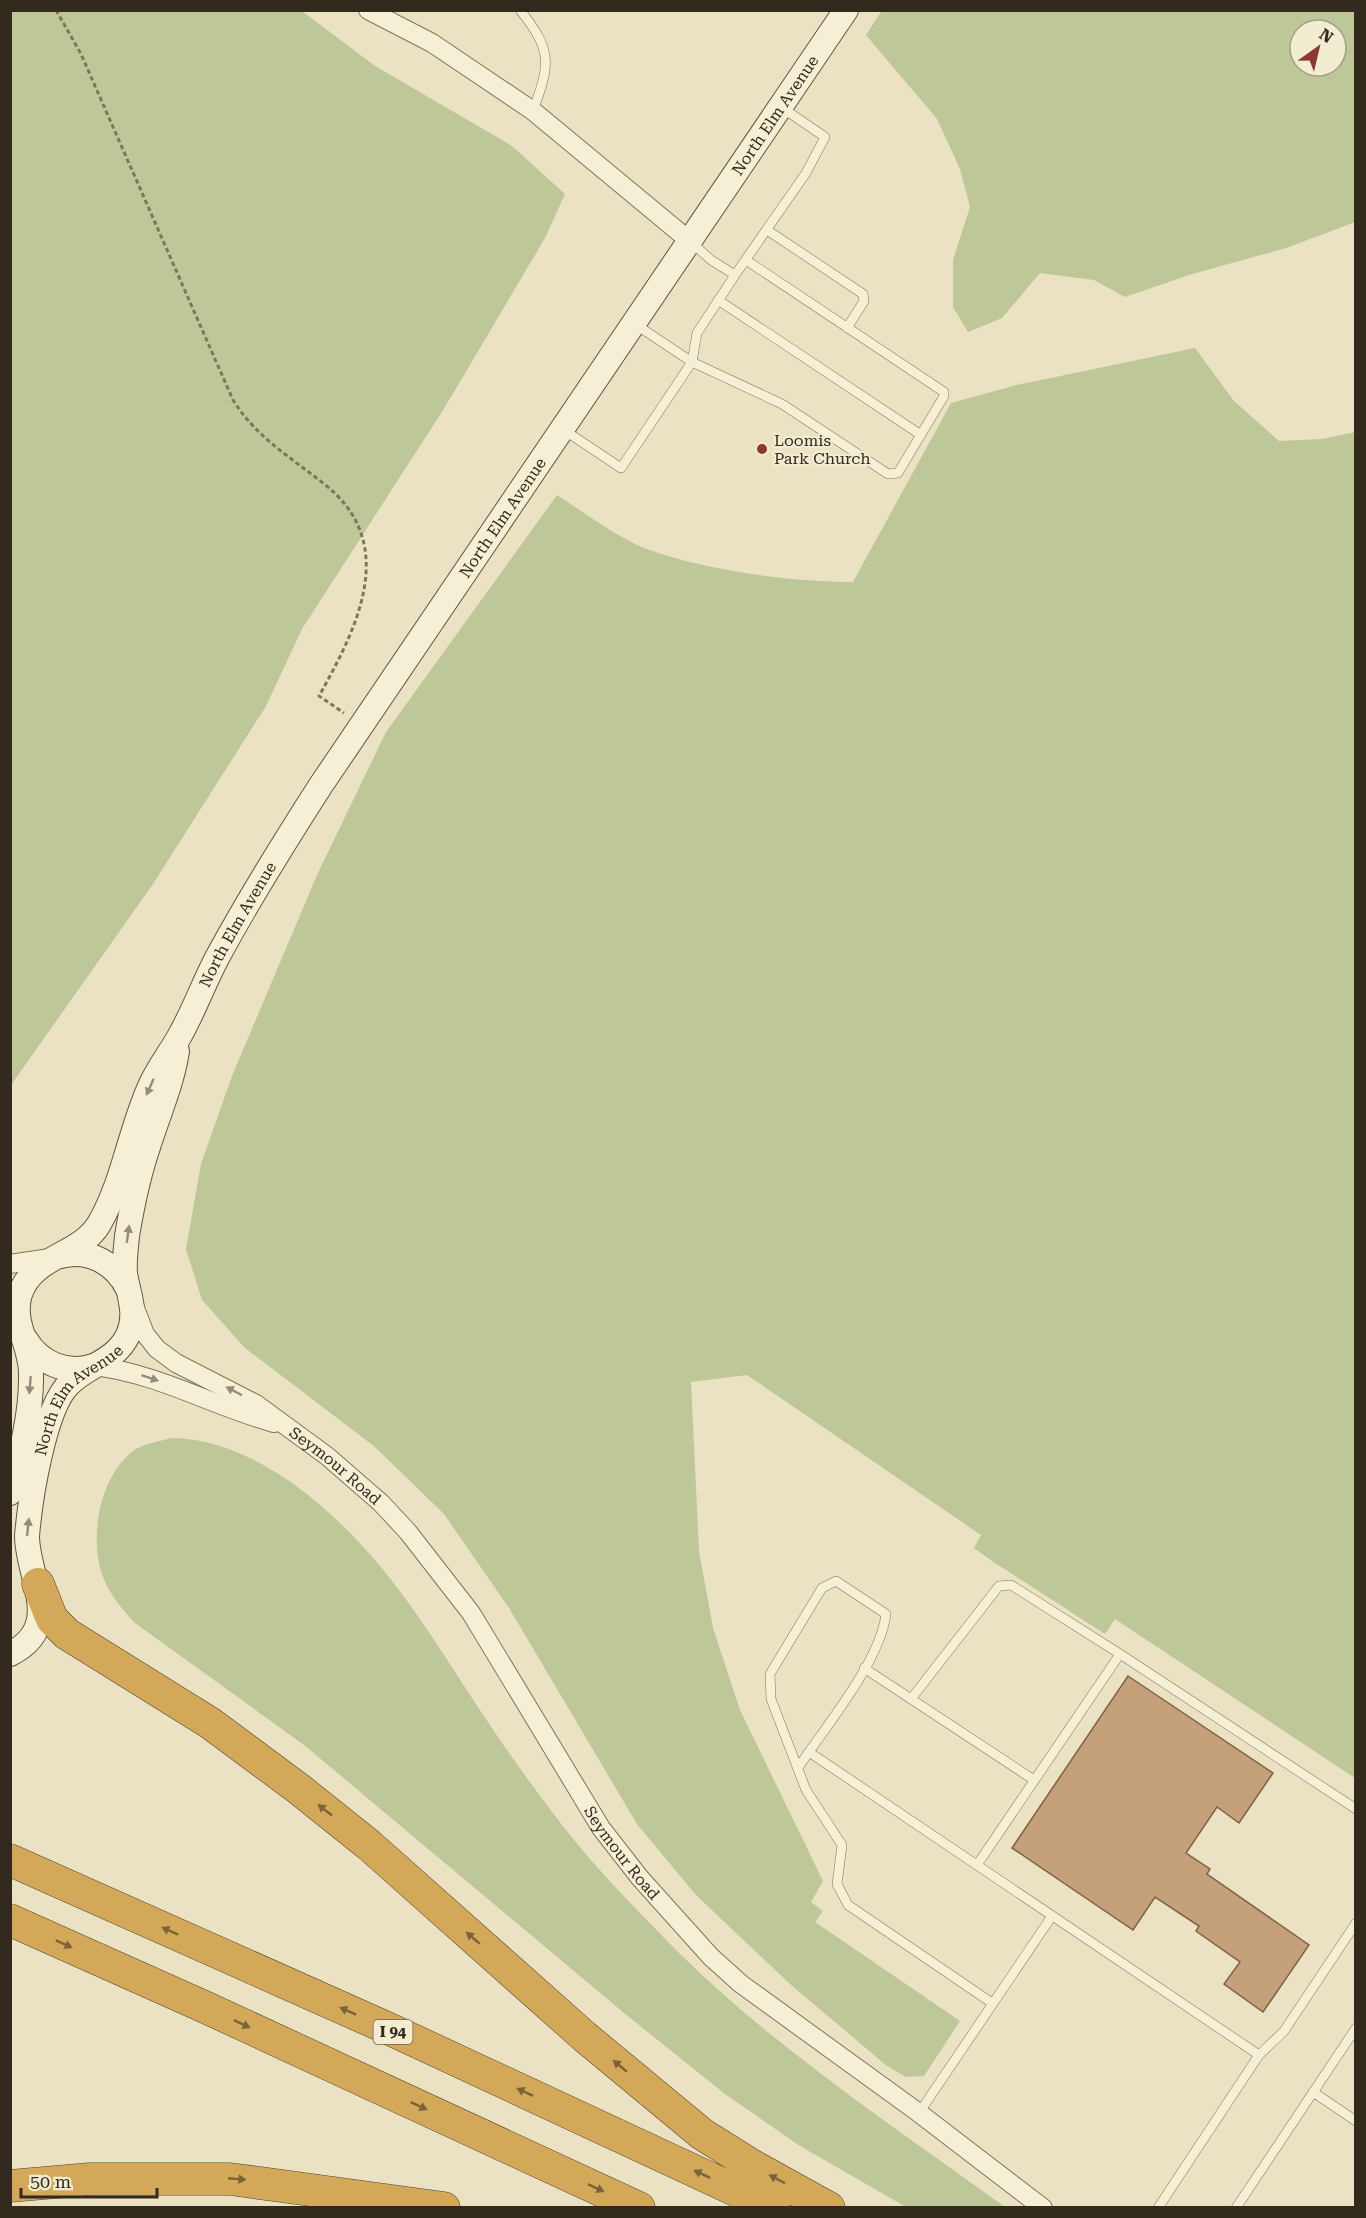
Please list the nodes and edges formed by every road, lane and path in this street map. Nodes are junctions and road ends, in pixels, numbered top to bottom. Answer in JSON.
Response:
{"nodes":[{"id":1,"x":56,"y":10,"type":"edge"},
{"id":2,"x":368,"y":10,"type":"edge"},
{"id":3,"x":846,"y":10,"type":"edge"},
{"id":4,"x":526,"y":13,"type":"edge"},
{"id":5,"x":781,"y":107,"type":"junction"},
{"id":6,"x":533,"y":111,"type":"junction"},
{"id":7,"x":766,"y":230,"type":"junction"},
{"id":8,"x":691,"y":242,"type":"junction"},
{"id":9,"x":746,"y":260,"type":"junction"},
{"id":10,"x":735,"y":275,"type":"junction"},
{"id":11,"x":718,"y":300,"type":"junction"},
{"id":12,"x":635,"y":324,"type":"junction"},
{"id":13,"x":847,"y":328,"type":"junction"},
{"id":14,"x":692,"y":362,"type":"junction"},
{"id":15,"x":564,"y":430,"type":"junction"},
{"id":16,"x":921,"y":435,"type":"junction"},
{"id":17,"x":362,"y":725,"type":"junction"},
{"id":18,"x":180,"y":1037,"type":"junction"},
{"id":19,"x":55,"y":1257,"type":"junction"},
{"id":20,"x":10,"y":1264,"type":"edge"},
{"id":21,"x":129,"y":1292,"type":"junction"},
{"id":22,"x":15,"y":1322,"type":"edge"},
{"id":23,"x":93,"y":1366,"type":"junction"},
{"id":24,"x":282,"y":1425,"type":"junction"},
{"id":25,"x":10,"y":1493,"type":"edge"},
{"id":26,"x":10,"y":1552,"type":"edge"},
{"id":27,"x":38,"y":1584,"type":"junction"},
{"id":28,"x":10,"y":1654,"type":"edge"},
{"id":29,"x":1120,"y":1654,"type":"junction"},
{"id":30,"x":864,"y":1668,"type":"junction"},
{"id":31,"x":912,"y":1699,"type":"junction"},
{"id":32,"x":809,"y":1752,"type":"junction"},
{"id":33,"x":798,"y":1768,"type":"junction"},
{"id":34,"x":1034,"y":1780,"type":"junction"},
{"id":35,"x":1356,"y":1809,"type":"edge"},
{"id":36,"x":10,"y":1860,"type":"edge"},
{"id":37,"x":977,"y":1865,"type":"junction"},
{"id":38,"x":1052,"y":1916,"type":"junction"},
{"id":39,"x":10,"y":1920,"type":"edge"},
{"id":40,"x":1356,"y":1923,"type":"edge"},
{"id":41,"x":992,"y":2003,"type":"junction"},
{"id":42,"x":1356,"y":2028,"type":"edge"},
{"id":43,"x":1259,"y":2055,"type":"junction"},
{"id":44,"x":1313,"y":2092,"type":"junction"},
{"id":45,"x":918,"y":2113,"type":"junction"},
{"id":46,"x":1356,"y":2121,"type":"edge"},
{"id":47,"x":10,"y":2186,"type":"edge"},
{"id":48,"x":444,"y":2208,"type":"edge"},
{"id":49,"x":639,"y":2208,"type":"edge"},
{"id":50,"x":774,"y":2208,"type":"edge"},
{"id":51,"x":829,"y":2208,"type":"edge"},
{"id":52,"x":1042,"y":2208,"type":"edge"},
{"id":53,"x":1158,"y":2208,"type":"edge"},
{"id":54,"x":1236,"y":2208,"type":"edge"}],
"edges":[{"from":1,"to":17,"type":"path"},
{"from":2,"to":6,"type":"street"},
{"from":3,"to":5,"type":"main road","name":"North Elm Avenue"},
{"from":4,"to":6,"type":"lane"},
{"from":5,"to":7,"type":"lane"},
{"from":5,"to":8,"type":"main road","name":"North Elm Avenue"},
{"from":6,"to":8,"type":"street"},
{"from":7,"to":9,"type":"lane"},
{"from":7,"to":13,"type":"lane"},
{"from":8,"to":10,"type":"lane"},
{"from":8,"to":12,"type":"main road","name":"North Elm Avenue"},
{"from":9,"to":10,"type":"lane"},
{"from":9,"to":13,"type":"lane"},
{"from":10,"to":11,"type":"lane"},
{"from":11,"to":14,"type":"lane"},
{"from":11,"to":16,"type":"lane"},
{"from":12,"to":14,"type":"lane"},
{"from":12,"to":15,"type":"main road","name":"North Elm Avenue"},
{"from":13,"to":16,"type":"lane"},
{"from":14,"to":15,"type":"lane"},
{"from":14,"to":16,"type":"lane"},
{"from":15,"to":17,"type":"main road","name":"North Elm Avenue"},
{"from":17,"to":18,"type":"main road","name":"North Elm Avenue"},
{"from":18,"to":19,"type":"main road","name":"North Elm Avenue","one_way":true},
{"from":21,"to":18,"type":"main road","name":"North Elm Avenue","one_way":true},
{"from":19,"to":20,"type":"street"},
{"from":19,"to":21,"type":"main road"},
{"from":19,"to":22,"type":"main road","name":"North Elm Avenue"},
{"from":21,"to":23,"type":"main road","name":"North Elm Avenue"},
{"from":24,"to":21,"type":"street","name":"Seymour Road","one_way":true},
{"from":22,"to":23,"type":"main road","name":"Seymour Road"},
{"from":22,"to":25,"type":"main road","name":"North Elm Avenue","one_way":true},
{"from":23,"to":24,"type":"street","name":"Seymour Road","one_way":true},
{"from":27,"to":23,"type":"main road","name":"North Elm Avenue","one_way":true},
{"from":24,"to":45,"type":"street","name":"Seymour Road"},
{"from":26,"to":27,"type":"main road"},
{"from":27,"to":28,"type":"main road","name":"North Elm Avenue"},
{"from":51,"to":27,"type":"highway","one_way":true},
{"from":29,"to":31,"type":"lane"},
{"from":29,"to":34,"type":"lane"},
{"from":29,"to":35,"type":"lane"},
{"from":30,"to":31,"type":"lane"},
{"from":30,"to":32,"type":"lane"},
{"from":30,"to":33,"type":"lane"},
{"from":31,"to":34,"type":"lane"},
{"from":32,"to":33,"type":"lane"},
{"from":32,"to":37,"type":"lane"},
{"from":33,"to":41,"type":"lane"},
{"from":34,"to":37,"type":"lane"},
{"from":50,"to":36,"type":"highway","number":"I 94","one_way":true},
{"from":37,"to":38,"type":"lane"},
{"from":38,"to":41,"type":"lane"},
{"from":38,"to":43,"type":"lane"},
{"from":39,"to":49,"type":"highway","one_way":true},
{"from":40,"to":43,"type":"lane"},
{"from":41,"to":45,"type":"lane"},
{"from":42,"to":44,"type":"lane"},
{"from":43,"to":53,"type":"lane"},
{"from":44,"to":46,"type":"lane"},
{"from":44,"to":54,"type":"lane"},
{"from":45,"to":52,"type":"street","name":"Seymour Road"},
{"from":47,"to":48,"type":"highway","one_way":true}]}
